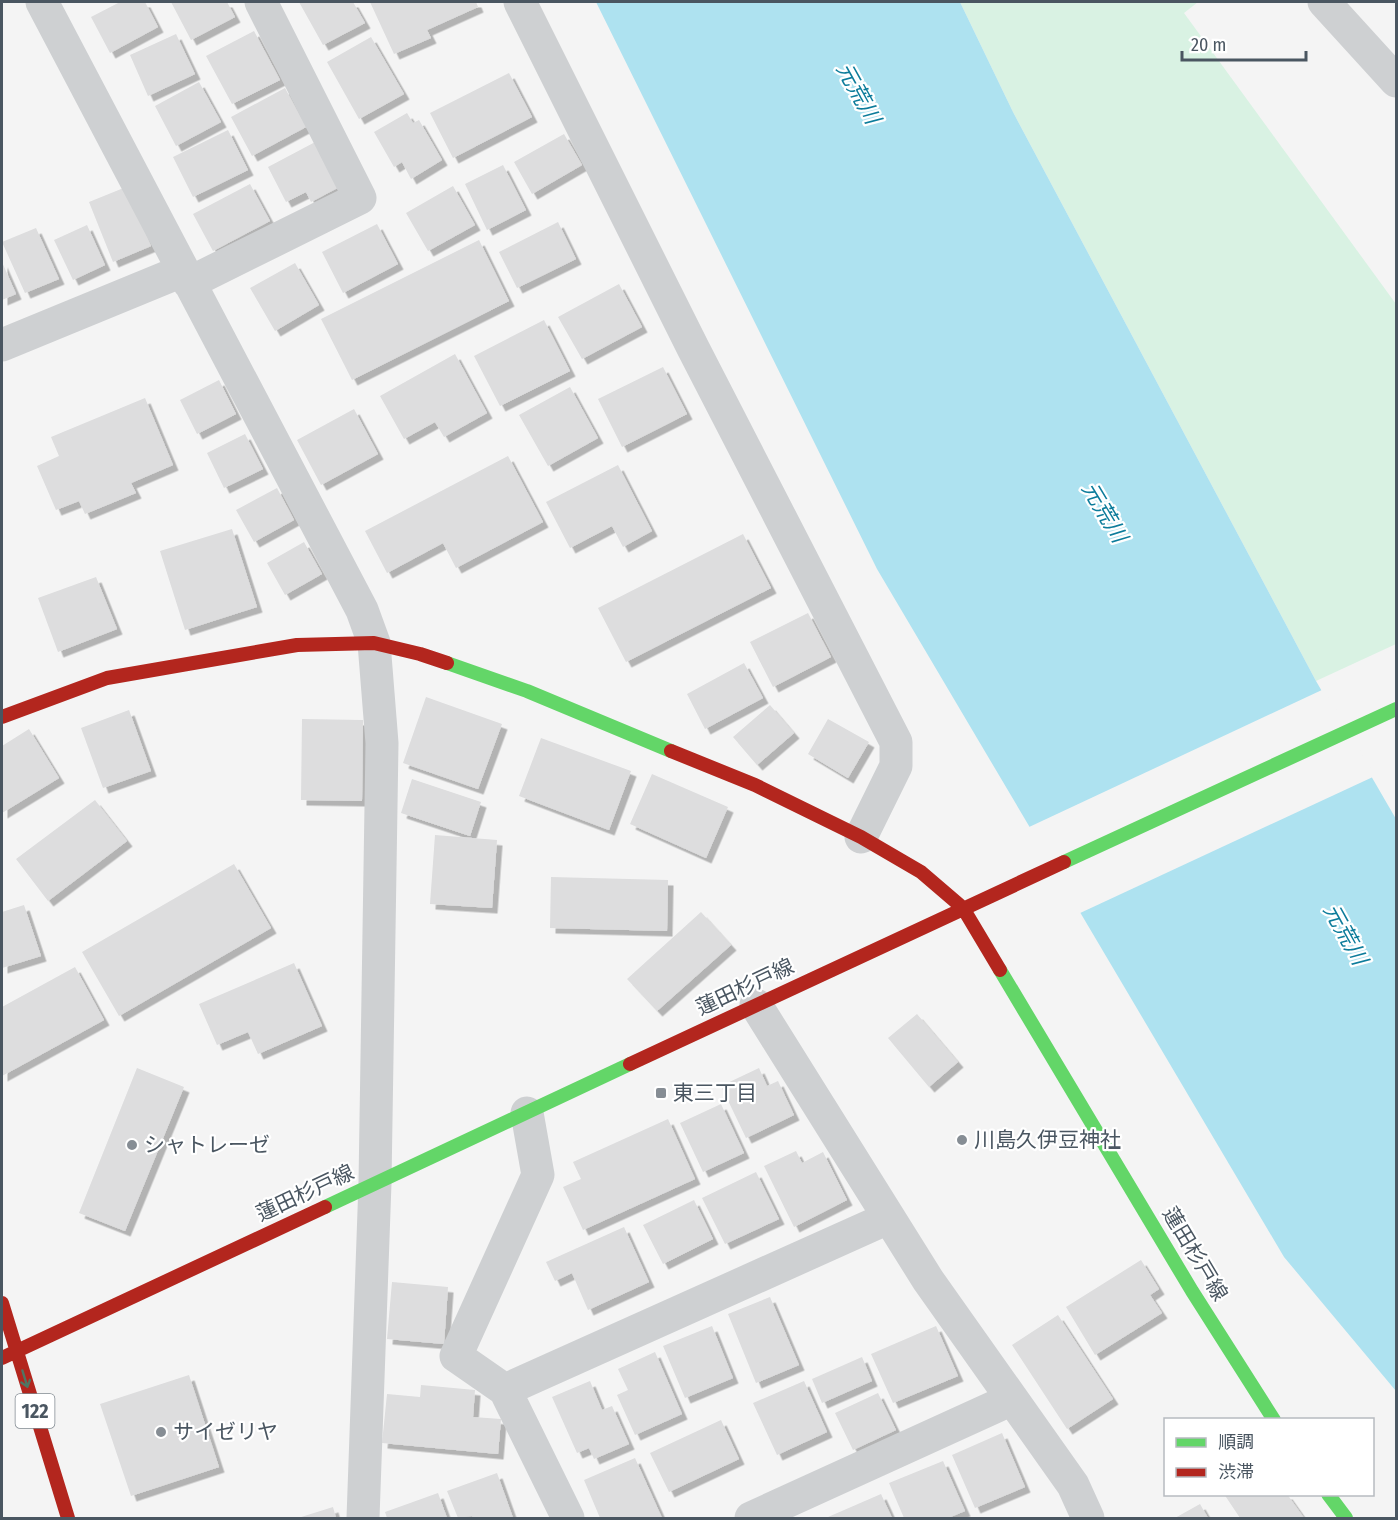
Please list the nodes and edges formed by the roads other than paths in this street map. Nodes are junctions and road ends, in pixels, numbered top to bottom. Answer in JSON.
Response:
{"nodes":[{"id":1,"x":42,"y":2,"type":"edge"},
{"id":2,"x":261,"y":2,"type":"edge"},
{"id":3,"x":520,"y":2,"type":"edge"},
{"id":4,"x":1324,"y":2,"type":"edge"},
{"id":5,"x":1396,"y":81,"type":"edge"},
{"id":6,"x":186,"y":277,"type":"junction"},
{"id":7,"x":2,"y":345,"type":"edge"},
{"id":8,"x":374,"y":643,"type":"junction"},
{"id":9,"x":1396,"y":709,"type":"edge"},
{"id":10,"x":2,"y":717,"type":"edge"},
{"id":11,"x":861,"y":837,"type":"junction"},
{"id":12,"x":963,"y":908,"type":"junction"},
{"id":13,"x":756,"y":1005,"type":"junction"},
{"id":14,"x":527,"y":1113,"type":"junction"},
{"id":15,"x":375,"y":1183,"type":"junction"},
{"id":16,"x":888,"y":1218,"type":"junction"},
{"id":17,"x":2,"y":1303,"type":"edge"},
{"id":18,"x":17,"y":1352,"type":"junction"},
{"id":19,"x":2,"y":1358,"type":"edge"},
{"id":20,"x":505,"y":1390,"type":"junction"},
{"id":21,"x":1012,"y":1399,"type":"junction"},
{"id":22,"x":1273,"y":1418,"type":"edge"},
{"id":23,"x":1330,"y":1496,"type":"edge"},
{"id":24,"x":69,"y":1518,"type":"edge"},
{"id":25,"x":363,"y":1518,"type":"edge"},
{"id":26,"x":568,"y":1518,"type":"edge"},
{"id":27,"x":751,"y":1518,"type":"edge"},
{"id":28,"x":1088,"y":1518,"type":"edge"},
{"id":29,"x":1346,"y":1518,"type":"edge"}],
"edges":[{"from":1,"to":6,"type":"street"},
{"from":2,"to":6,"type":"street"},
{"from":3,"to":11,"type":"street"},
{"from":4,"to":5,"type":"street"},
{"from":6,"to":7,"type":"street"},
{"from":6,"to":8,"type":"street"},
{"from":8,"to":10,"type":"main road"},
{"from":8,"to":11,"type":"main road"},
{"from":8,"to":15,"type":"street"},
{"from":9,"to":12,"type":"main road"},
{"from":11,"to":12,"type":"main road"},
{"from":12,"to":13,"type":"main road","name":"蓮田杉戸線"},
{"from":12,"to":22,"type":"main road","name":"蓮田杉戸線"},
{"from":13,"to":14,"type":"main road","name":"蓮田杉戸線"},
{"from":13,"to":16,"type":"street"},
{"from":14,"to":15,"type":"main road","name":"蓮田杉戸線"},
{"from":14,"to":20,"type":"street"},
{"from":15,"to":18,"type":"main road","name":"蓮田杉戸線"},
{"from":15,"to":25,"type":"street"},
{"from":16,"to":20,"type":"street"},
{"from":16,"to":21,"type":"street"},
{"from":17,"to":18,"type":"main road","number":"122"},
{"from":18,"to":19,"type":"main road","name":"蓮田杉戸線"},
{"from":18,"to":24,"type":"main road","number":"122","one_way":true},
{"from":20,"to":26,"type":"street"},
{"from":21,"to":27,"type":"street"},
{"from":21,"to":28,"type":"street"},
{"from":23,"to":29,"type":"main road"}]}
